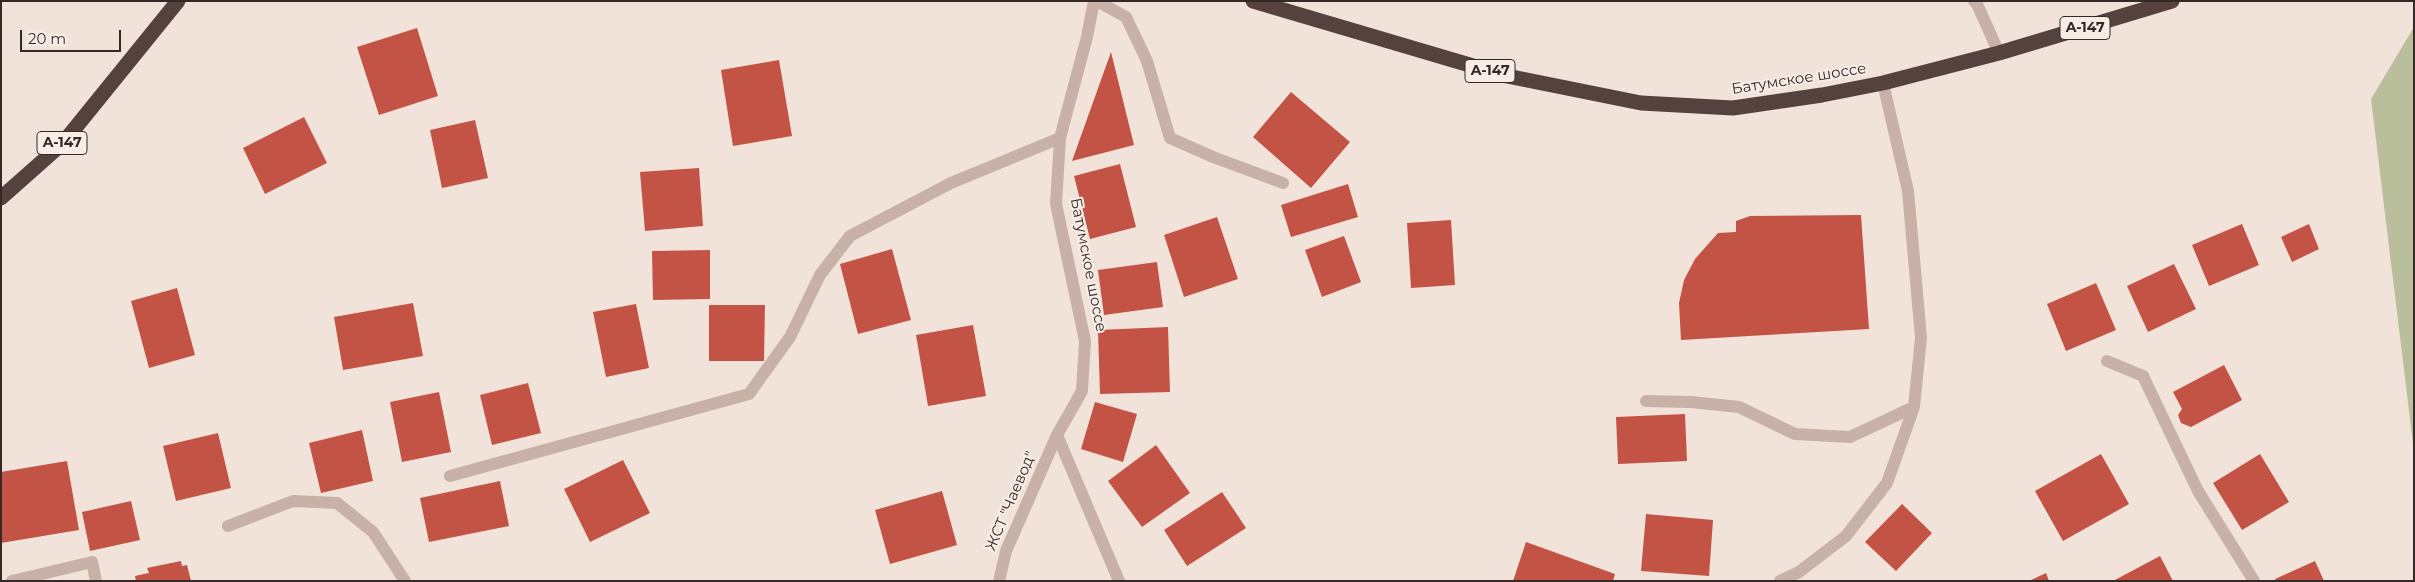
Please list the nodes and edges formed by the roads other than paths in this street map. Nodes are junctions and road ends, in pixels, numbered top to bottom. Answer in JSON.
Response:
{"nodes":[{"id":1,"x":178,"y":1,"type":"edge"},
{"id":2,"x":1095,"y":1,"type":"edge"},
{"id":3,"x":1253,"y":1,"type":"edge"},
{"id":4,"x":1974,"y":1,"type":"edge"},
{"id":5,"x":2172,"y":1,"type":"edge"},
{"id":6,"x":1999,"y":53,"type":"junction"},
{"id":7,"x":1883,"y":84,"type":"junction"},
{"id":8,"x":1060,"y":138,"type":"junction"},
{"id":9,"x":1283,"y":183,"type":"dead end"},
{"id":10,"x":1,"y":198,"type":"edge"},
{"id":11,"x":2107,"y":361,"type":"dead end"},
{"id":12,"x":1646,"y":401,"type":"dead end"},
{"id":13,"x":1914,"y":407,"type":"junction"},
{"id":14,"x":1057,"y":435,"type":"junction"},
{"id":15,"x":450,"y":476,"type":"dead end"},
{"id":16,"x":228,"y":526,"type":"dead end"},
{"id":17,"x":12,"y":581,"type":"edge"},
{"id":18,"x":96,"y":581,"type":"edge"},
{"id":19,"x":404,"y":581,"type":"edge"},
{"id":20,"x":999,"y":581,"type":"edge"},
{"id":21,"x":1119,"y":581,"type":"edge"},
{"id":22,"x":1780,"y":581,"type":"edge"},
{"id":23,"x":2254,"y":581,"type":"edge"}],
"edges":[{"from":1,"to":10,"type":"highway","number":"А-147"},
{"from":2,"to":8,"type":"street","name":"Батумское шоссе"},
{"from":2,"to":9,"type":"street"},
{"from":3,"to":7,"type":"highway","name":"Батумское шоссе","number":"А-147"},
{"from":4,"to":6,"type":"street"},
{"from":5,"to":6,"type":"highway","name":"Батумское шоссе","number":"А-147"},
{"from":6,"to":7,"type":"highway","name":"Батумское шоссе","number":"А-147"},
{"from":7,"to":13,"type":"street"},
{"from":8,"to":14,"type":"street","name":"Батумское шоссе"},
{"from":8,"to":15,"type":"street"},
{"from":11,"to":23,"type":"street"},
{"from":12,"to":13,"type":"street"},
{"from":13,"to":22,"type":"street"},
{"from":14,"to":20,"type":"street","name":"ЖСТ \"Чаевод\""},
{"from":14,"to":21,"type":"street"},
{"from":16,"to":19,"type":"street"},
{"from":17,"to":18,"type":"street"}]}
